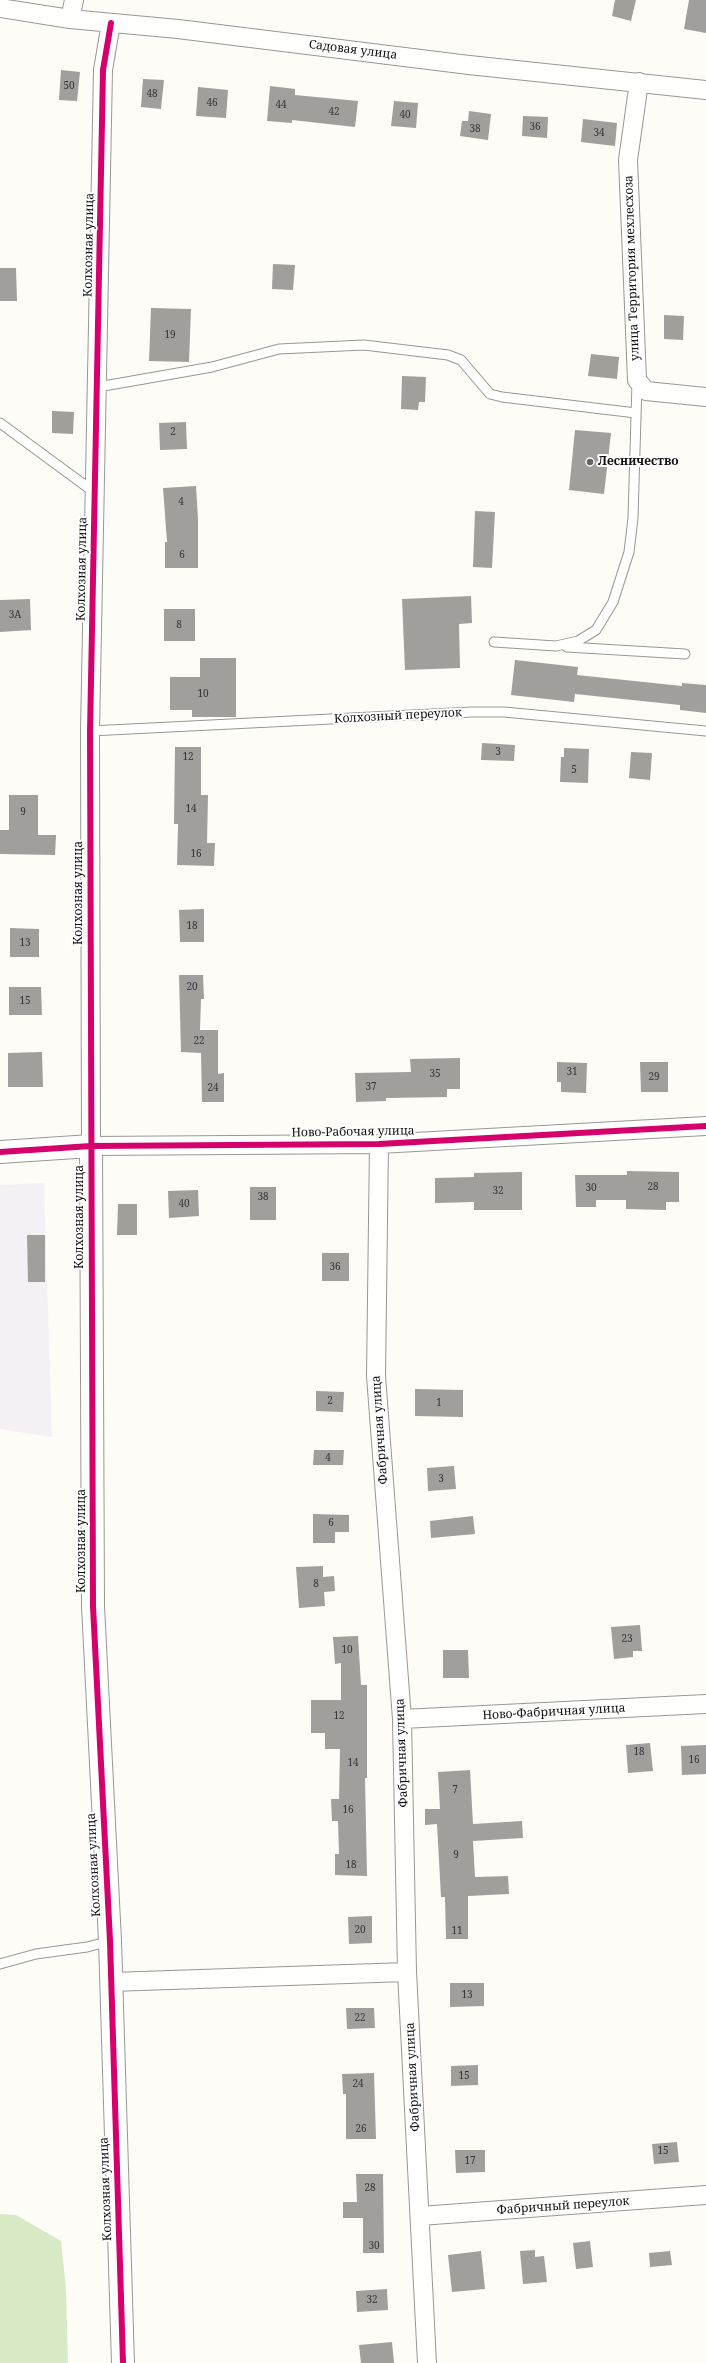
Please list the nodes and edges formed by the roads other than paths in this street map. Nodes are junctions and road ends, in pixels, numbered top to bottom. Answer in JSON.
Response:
{"nodes":[{"id":1,"x":74,"y":0,"type":"edge"},
{"id":2,"x":0,"y":8,"type":"edge"},
{"id":3,"x":70,"y":19,"type":"junction"},
{"id":4,"x":111,"y":23,"type":"junction"},
{"id":5,"x":639,"y":82,"type":"junction"},
{"id":6,"x":706,"y":90,"type":"edge"},
{"id":7,"x":637,"y":380,"type":"junction"},
{"id":8,"x":98,"y":387,"type":"junction"},
{"id":9,"x":706,"y":397,"type":"edge"},
{"id":10,"x":636,"y":413,"type":"junction"},
{"id":11,"x":0,"y":423,"type":"edge"},
{"id":12,"x":94,"y":492,"type":"junction"},
{"id":13,"x":494,"y":642,"type":"dead end"},
{"id":14,"x":556,"y":646,"type":"junction"},
{"id":15,"x":685,"y":654,"type":"dead end"},
{"id":16,"x":90,"y":731,"type":"junction"},
{"id":17,"x":706,"y":731,"type":"edge"},
{"id":18,"x":706,"y":1126,"type":"edge"},
{"id":19,"x":378,"y":1144,"type":"junction"},
{"id":20,"x":91,"y":1146,"type":"junction"},
{"id":21,"x":0,"y":1152,"type":"edge"},
{"id":22,"x":706,"y":1704,"type":"edge"},
{"id":23,"x":402,"y":1719,"type":"junction"},
{"id":24,"x":110,"y":1941,"type":"junction"},
{"id":25,"x":0,"y":1964,"type":"edge"},
{"id":26,"x":407,"y":1972,"type":"junction"},
{"id":27,"x":111,"y":1982,"type":"junction"},
{"id":28,"x":706,"y":2195,"type":"edge"},
{"id":29,"x":420,"y":2216,"type":"junction"},
{"id":30,"x":123,"y":2363,"type":"edge"},
{"id":31,"x":427,"y":2363,"type":"edge"}],
"edges":[{"from":1,"to":3,"type":"street"},
{"from":2,"to":3,"type":"street","name":"Садовая улица"},
{"from":3,"to":4,"type":"street","name":"Садовая улица"},
{"from":4,"to":5,"type":"street","name":"Садовая улица"},
{"from":4,"to":8,"type":"street","name":"Колхозная улица"},
{"from":5,"to":6,"type":"street","name":"Садовая улица"},
{"from":5,"to":7,"type":"street","name":"улица Территория мехлесхоза"},
{"from":7,"to":9,"type":"street"},
{"from":7,"to":10,"type":"lane"},
{"from":8,"to":10,"type":"lane"},
{"from":8,"to":12,"type":"street","name":"Колхозная улица"},
{"from":10,"to":14,"type":"lane"},
{"from":11,"to":12,"type":"lane"},
{"from":12,"to":16,"type":"street","name":"Колхозная улица"},
{"from":13,"to":14,"type":"lane"},
{"from":14,"to":15,"type":"lane"},
{"from":16,"to":17,"type":"lane","name":"Колхозный переулок"},
{"from":16,"to":20,"type":"street","name":"Колхозная улица"},
{"from":18,"to":19,"type":"street","name":"Ново-Рабочая улица"},
{"from":19,"to":20,"type":"street","name":"Ново-Рабочая улица"},
{"from":19,"to":23,"type":"street","name":"Фабричная улица"},
{"from":20,"to":21,"type":"street","name":"Ново-Рабочая улица"},
{"from":20,"to":24,"type":"street","name":"Колхозная улица"},
{"from":22,"to":23,"type":"street","name":"Ново-Фабричная улица"},
{"from":23,"to":26,"type":"street","name":"Фабричная улица"},
{"from":24,"to":25,"type":"lane"},
{"from":24,"to":27,"type":"street","name":"Колхозная улица"},
{"from":26,"to":27,"type":"street"},
{"from":26,"to":29,"type":"street","name":"Фабричная улица"},
{"from":27,"to":30,"type":"street","name":"Колхозная улица"},
{"from":28,"to":29,"type":"street","name":"Фабричный переулок"},
{"from":29,"to":31,"type":"street","name":"Фабричная улица"}]}
